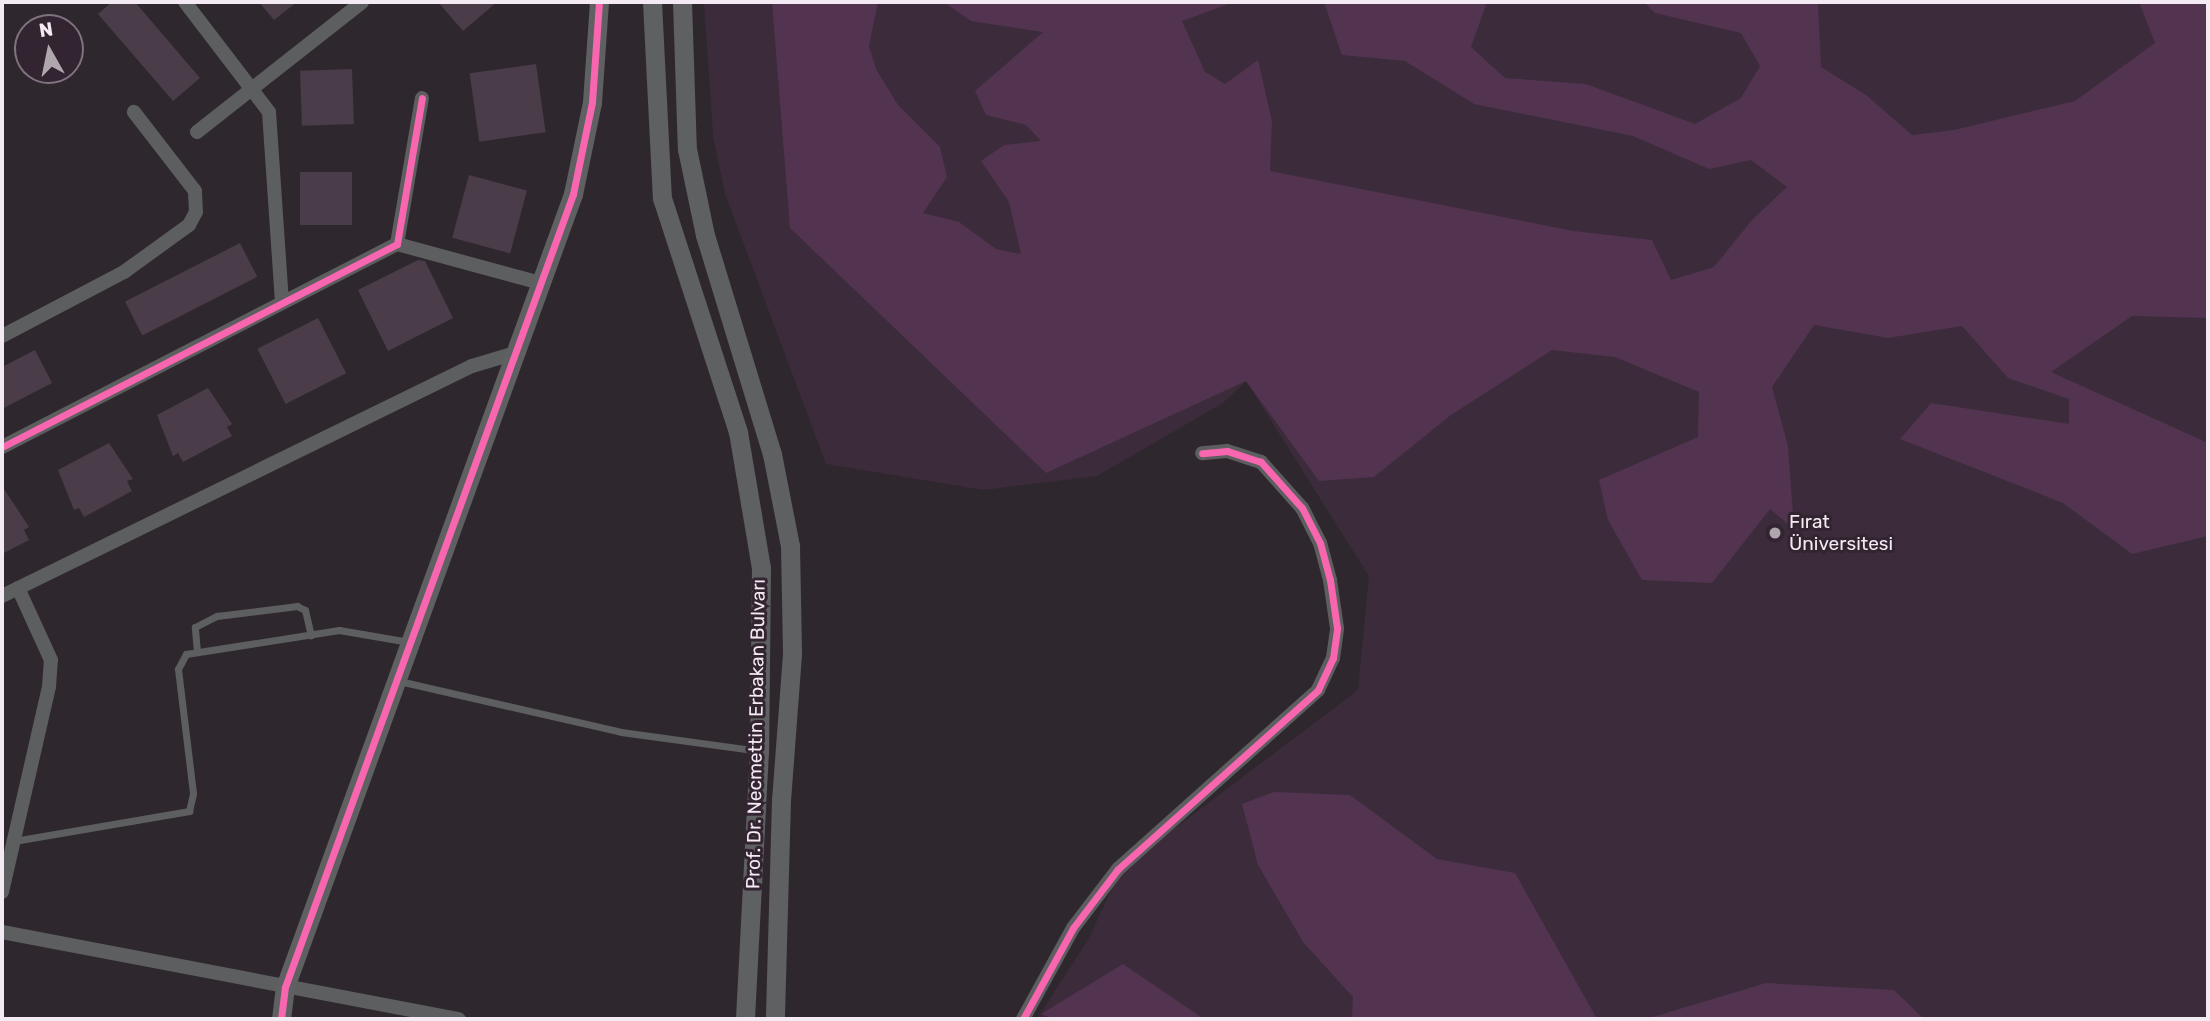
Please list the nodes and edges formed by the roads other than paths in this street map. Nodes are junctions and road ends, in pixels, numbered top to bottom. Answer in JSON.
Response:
{"nodes":[{"id":1,"x":185,"y":2,"type":"edge"},
{"id":2,"x":362,"y":2,"type":"edge"},
{"id":3,"x":652,"y":2,"type":"edge"},
{"id":4,"x":682,"y":2,"type":"edge"},
{"id":5,"x":596,"y":3,"type":"edge"},
{"id":6,"x":253,"y":88,"type":"junction"},
{"id":7,"x":422,"y":98,"type":"dead end"},
{"id":8,"x":134,"y":112,"type":"dead end"},
{"id":9,"x":197,"y":132,"type":"dead end"},
{"id":10,"x":397,"y":244,"type":"junction"},
{"id":11,"x":541,"y":283,"type":"junction"},
{"id":12,"x":282,"y":303,"type":"junction"},
{"id":13,"x":2,"y":336,"type":"edge"},
{"id":14,"x":519,"y":352,"type":"junction"},
{"id":15,"x":2,"y":447,"type":"edge"},
{"id":16,"x":1202,"y":453,"type":"dead end"},
{"id":17,"x":18,"y":588,"type":"junction"},
{"id":18,"x":2,"y":596,"type":"edge"},
{"id":19,"x":311,"y":635,"type":"junction"},
{"id":20,"x":410,"y":642,"type":"junction"},
{"id":21,"x":197,"y":652,"type":"junction"},
{"id":22,"x":397,"y":680,"type":"junction"},
{"id":23,"x":759,"y":751,"type":"junction"},
{"id":24,"x":14,"y":841,"type":"junction"},
{"id":25,"x":2,"y":892,"type":"edge"},
{"id":26,"x":2,"y":932,"type":"edge"},
{"id":27,"x":285,"y":987,"type":"junction"},
{"id":28,"x":281,"y":1019,"type":"edge"},
{"id":29,"x":459,"y":1019,"type":"edge"},
{"id":30,"x":745,"y":1019,"type":"edge"},
{"id":31,"x":775,"y":1019,"type":"edge"},
{"id":32,"x":1023,"y":1019,"type":"edge"}],
"edges":[{"from":1,"to":6,"type":"street"},
{"from":2,"to":6,"type":"street"},
{"from":3,"to":23,"type":"main road","name":"Prof. Dr. Necmettin Erbakan Bulvarı"},
{"from":4,"to":31,"type":"main road","name":"Prof. Dr. Necmettin Erbakan Bulvarı"},
{"from":5,"to":11,"type":"main road"},
{"from":6,"to":9,"type":"street"},
{"from":6,"to":12,"type":"street"},
{"from":7,"to":10,"type":"street"},
{"from":8,"to":13,"type":"street"},
{"from":10,"to":11,"type":"street"},
{"from":10,"to":12,"type":"street"},
{"from":11,"to":14,"type":"main road"},
{"from":12,"to":15,"type":"street"},
{"from":14,"to":17,"type":"street"},
{"from":14,"to":20,"type":"main road"},
{"from":16,"to":32,"type":"street"},
{"from":17,"to":18,"type":"street"},
{"from":17,"to":24,"type":"street"},
{"from":19,"to":20,"type":"lane"},
{"from":19,"to":21,"type":"lane"},
{"from":19,"to":21,"type":"lane"},
{"from":20,"to":22,"type":"main road"},
{"from":21,"to":24,"type":"lane"},
{"from":22,"to":23,"type":"lane"},
{"from":22,"to":27,"type":"main road"},
{"from":23,"to":30,"type":"main road","name":"Prof. Dr. Necmettin Erbakan Bulvarı"},
{"from":24,"to":25,"type":"street"},
{"from":26,"to":27,"type":"street"},
{"from":27,"to":28,"type":"main road"},
{"from":27,"to":29,"type":"street"}]}
